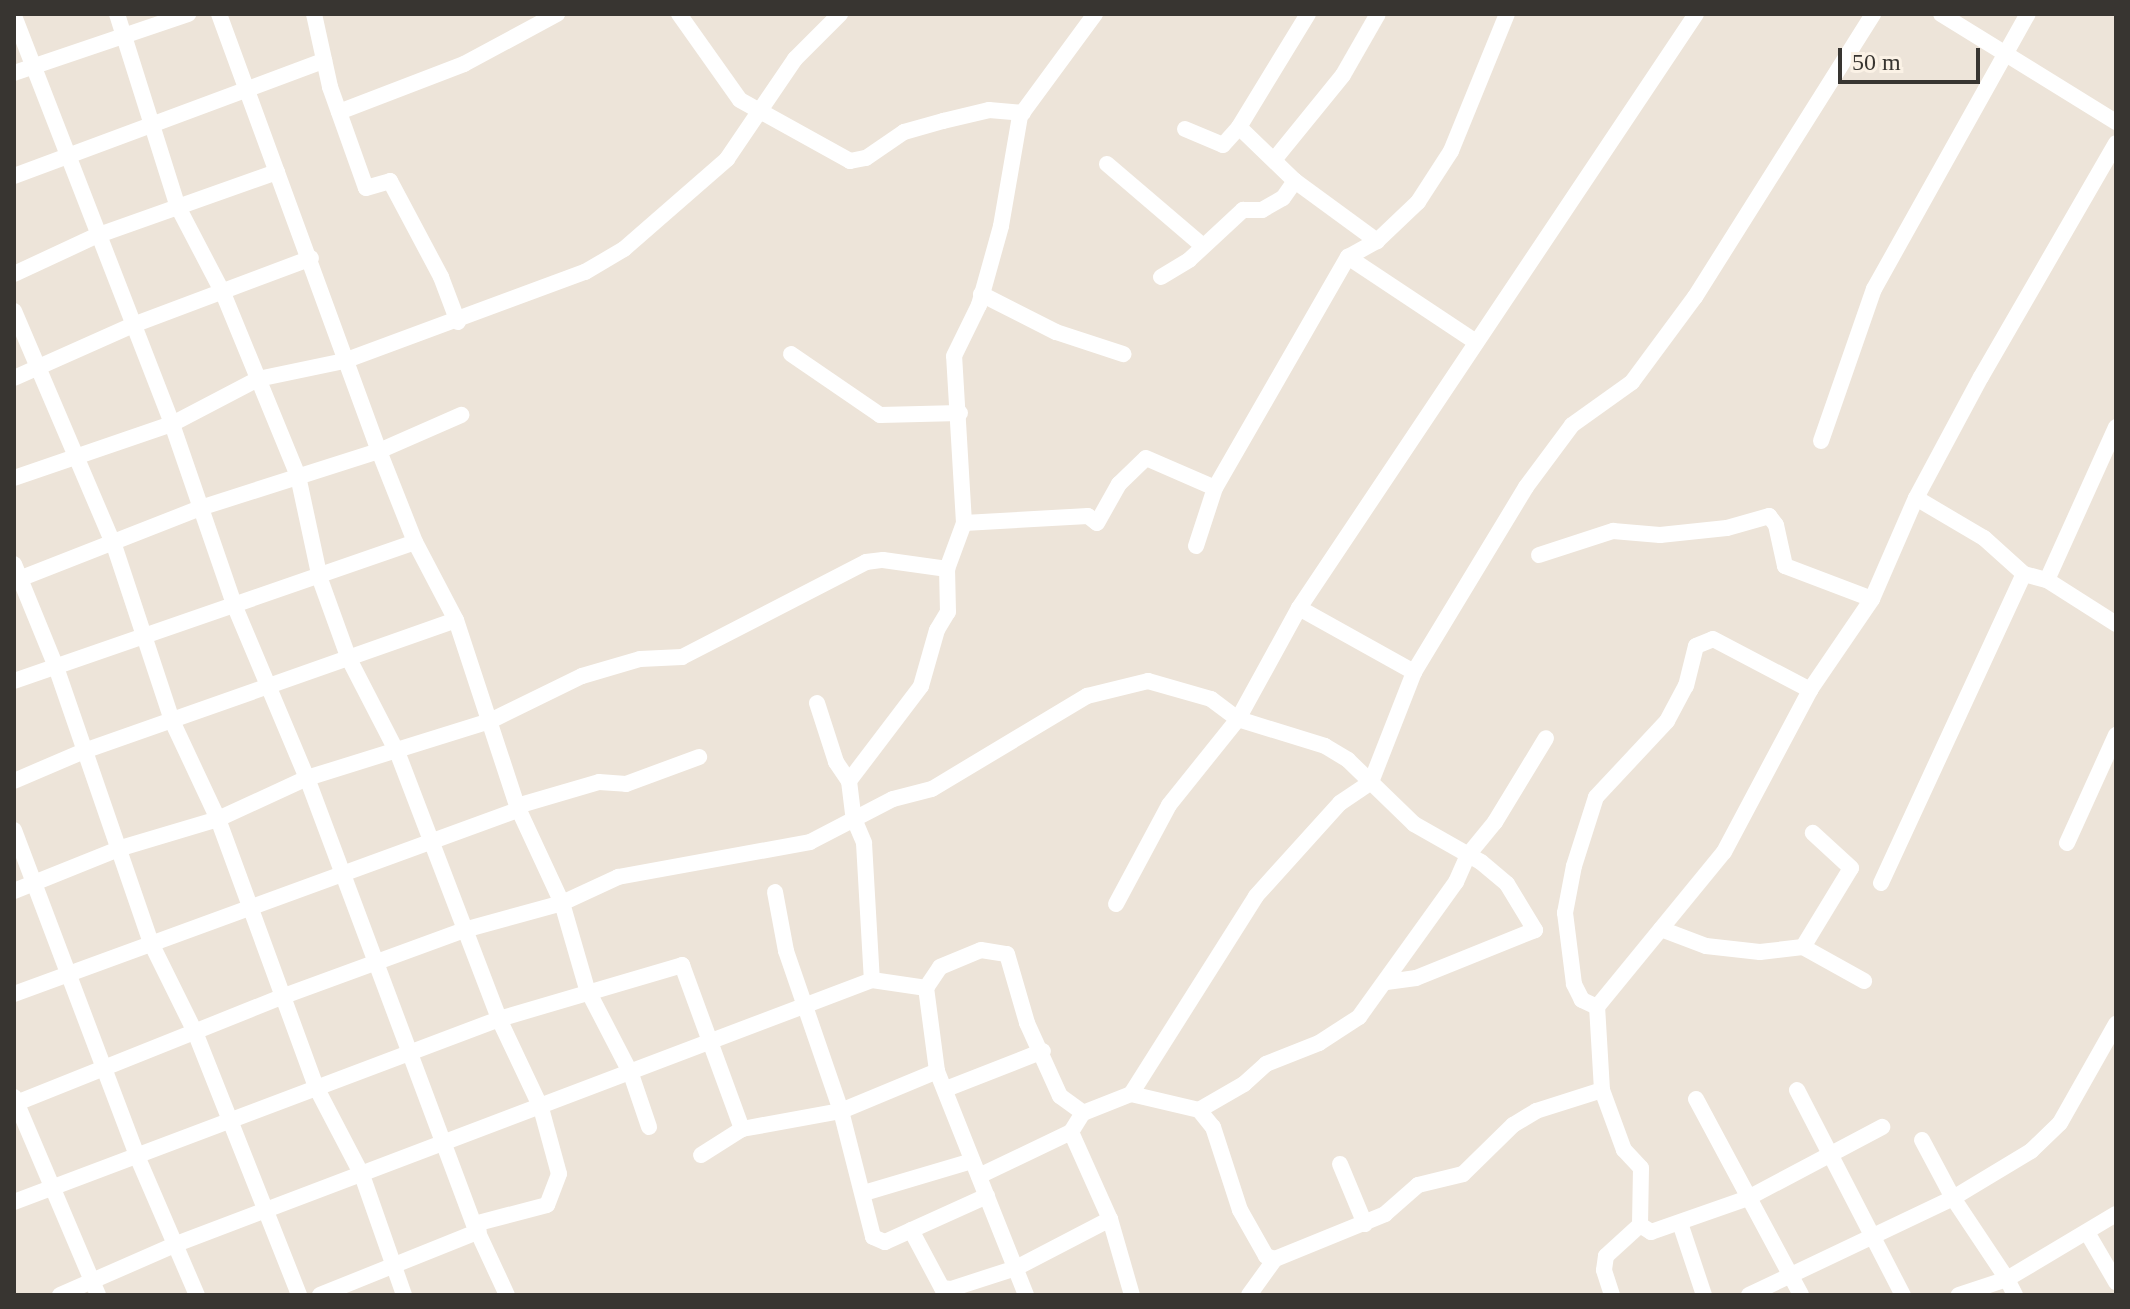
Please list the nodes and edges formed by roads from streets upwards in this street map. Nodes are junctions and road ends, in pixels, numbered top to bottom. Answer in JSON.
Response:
{"nodes":[{"id":1,"x":117,"y":14,"type":"edge"},
{"id":2,"x":188,"y":14,"type":"edge"},
{"id":3,"x":219,"y":14,"type":"edge"},
{"id":4,"x":314,"y":14,"type":"edge"},
{"id":5,"x":557,"y":14,"type":"edge"},
{"id":6,"x":679,"y":14,"type":"edge"},
{"id":7,"x":840,"y":14,"type":"edge"},
{"id":8,"x":1095,"y":14,"type":"edge"},
{"id":9,"x":1308,"y":14,"type":"edge"},
{"id":10,"x":1378,"y":14,"type":"edge"},
{"id":11,"x":1507,"y":14,"type":"edge"},
{"id":12,"x":1696,"y":14,"type":"edge"},
{"id":13,"x":1873,"y":14,"type":"edge"},
{"id":14,"x":1941,"y":14,"type":"edge"},
{"id":15,"x":2028,"y":14,"type":"edge"},
{"id":16,"x":14,"y":16,"type":"edge"},
{"id":17,"x":126,"y":37,"type":"junction"},
{"id":18,"x":2005,"y":55,"type":"junction"},
{"id":19,"x":324,"y":61,"type":"junction"},
{"id":20,"x":35,"y":65,"type":"junction"},
{"id":21,"x":14,"y":73,"type":"edge"},
{"id":22,"x":246,"y":88,"type":"junction"},
{"id":23,"x":339,"y":112,"type":"junction"},
{"id":24,"x":762,"y":113,"type":"junction"},
{"id":25,"x":1023,"y":113,"type":"junction"},
{"id":26,"x":2116,"y":122,"type":"edge"},
{"id":27,"x":151,"y":127,"type":"junction"},
{"id":28,"x":1239,"y":127,"type":"junction"},
{"id":29,"x":1185,"y":129,"type":"dead end"},
{"id":30,"x":2116,"y":143,"type":"edge"},
{"id":31,"x":65,"y":156,"type":"junction"},
{"id":32,"x":1274,"y":160,"type":"junction"},
{"id":33,"x":1107,"y":164,"type":"dead end"},
{"id":34,"x":277,"y":172,"type":"junction"},
{"id":35,"x":14,"y":176,"type":"edge"},
{"id":36,"x":1297,"y":183,"type":"junction"},
{"id":37,"x":178,"y":207,"type":"junction"},
{"id":38,"x":96,"y":236,"type":"junction"},
{"id":39,"x":1377,"y":241,"type":"junction"},
{"id":40,"x":1203,"y":246,"type":"junction"},
{"id":41,"x":1348,"y":257,"type":"junction"},
{"id":42,"x":311,"y":258,"type":"junction"},
{"id":43,"x":14,"y":274,"type":"edge"},
{"id":44,"x":1161,"y":277,"type":"dead end"},
{"id":45,"x":223,"y":293,"type":"junction"},
{"id":46,"x":981,"y":294,"type":"junction"},
{"id":47,"x":14,"y":311,"type":"edge"},
{"id":48,"x":458,"y":322,"type":"junction"},
{"id":49,"x":133,"y":325,"type":"junction"},
{"id":50,"x":1476,"y":342,"type":"junction"},
{"id":51,"x":791,"y":354,"type":"dead end"},
{"id":52,"x":1123,"y":354,"type":"dead end"},
{"id":53,"x":344,"y":361,"type":"junction"},
{"id":54,"x":39,"y":367,"type":"junction"},
{"id":55,"x":14,"y":378,"type":"edge"},
{"id":56,"x":258,"y":379,"type":"junction"},
{"id":57,"x":960,"y":413,"type":"junction"},
{"id":58,"x":461,"y":415,"type":"dead end"},
{"id":59,"x":172,"y":424,"type":"junction"},
{"id":60,"x":2116,"y":427,"type":"edge"},
{"id":61,"x":1821,"y":441,"type":"dead end"},
{"id":62,"x":379,"y":451,"type":"junction"},
{"id":63,"x":77,"y":455,"type":"junction"},
{"id":64,"x":298,"y":476,"type":"junction"},
{"id":65,"x":14,"y":478,"type":"edge"},
{"id":66,"x":1215,"y":488,"type":"junction"},
{"id":67,"x":1916,"y":498,"type":"junction"},
{"id":68,"x":200,"y":508,"type":"junction"},
{"id":69,"x":964,"y":523,"type":"junction"},
{"id":70,"x":415,"y":542,"type":"junction"},
{"id":71,"x":114,"y":545,"type":"junction"},
{"id":72,"x":1196,"y":546,"type":"dead end"},
{"id":73,"x":1539,"y":555,"type":"dead end"},
{"id":74,"x":947,"y":569,"type":"junction"},
{"id":75,"x":2024,"y":574,"type":"junction"},
{"id":76,"x":16,"y":575,"type":"edge"},
{"id":77,"x":320,"y":579,"type":"junction"},
{"id":78,"x":2047,"y":580,"type":"junction"},
{"id":79,"x":1872,"y":599,"type":"junction"},
{"id":80,"x":235,"y":607,"type":"junction"},
{"id":81,"x":1299,"y":608,"type":"junction"},
{"id":82,"x":456,"y":620,"type":"junction"},
{"id":83,"x":2116,"y":624,"type":"edge"},
{"id":84,"x":142,"y":636,"type":"junction"},
{"id":85,"x":349,"y":659,"type":"junction"},
{"id":86,"x":56,"y":667,"type":"junction"},
{"id":87,"x":1414,"y":672,"type":"junction"},
{"id":88,"x":14,"y":681,"type":"edge"},
{"id":89,"x":269,"y":689,"type":"junction"},
{"id":90,"x":1810,"y":690,"type":"junction"},
{"id":91,"x":817,"y":703,"type":"dead end"},
{"id":92,"x":1238,"y":719,"type":"junction"},
{"id":93,"x":490,"y":721,"type":"junction"},
{"id":94,"x":173,"y":723,"type":"junction"},
{"id":95,"x":2116,"y":735,"type":"edge"},
{"id":96,"x":1546,"y":738,"type":"dead end"},
{"id":97,"x":84,"y":751,"type":"junction"},
{"id":98,"x":398,"y":754,"type":"junction"},
{"id":99,"x":699,"y":757,"type":"dead end"},
{"id":100,"x":307,"y":778,"type":"junction"},
{"id":101,"x":14,"y":781,"type":"edge"},
{"id":102,"x":849,"y":781,"type":"junction"},
{"id":103,"x":1371,"y":782,"type":"junction"},
{"id":104,"x":519,"y":807,"type":"junction"},
{"id":105,"x":218,"y":819,"type":"junction"},
{"id":106,"x":854,"y":819,"type":"junction"},
{"id":107,"x":14,"y":830,"type":"edge"},
{"id":108,"x":1813,"y":833,"type":"dead end"},
{"id":109,"x":433,"y":837,"type":"junction"},
{"id":110,"x":2067,"y":843,"type":"dead end"},
{"id":111,"x":121,"y":848,"type":"junction"},
{"id":112,"x":1468,"y":855,"type":"junction"},
{"id":113,"x":340,"y":870,"type":"junction"},
{"id":114,"x":36,"y":882,"type":"junction"},
{"id":115,"x":1881,"y":883,"type":"dead end"},
{"id":116,"x":14,"y":891,"type":"edge"},
{"id":117,"x":775,"y":892,"type":"dead end"},
{"id":118,"x":562,"y":903,"type":"junction"},
{"id":119,"x":1116,"y":904,"type":"dead end"},
{"id":120,"x":250,"y":907,"type":"junction"},
{"id":121,"x":1661,"y":929,"type":"junction"},
{"id":122,"x":464,"y":930,"type":"junction"},
{"id":123,"x":151,"y":943,"type":"junction"},
{"id":124,"x":1803,"y":947,"type":"junction"},
{"id":125,"x":375,"y":962,"type":"junction"},
{"id":126,"x":71,"y":972,"type":"junction"},
{"id":127,"x":872,"y":980,"type":"junction"},
{"id":128,"x":1864,"y":981,"type":"dead end"},
{"id":129,"x":1386,"y":982,"type":"junction"},
{"id":130,"x":926,"y":988,"type":"junction"},
{"id":131,"x":587,"y":989,"type":"junction"},
{"id":132,"x":14,"y":994,"type":"edge"},
{"id":133,"x":284,"y":996,"type":"junction"},
{"id":134,"x":803,"y":1005,"type":"junction"},
{"id":135,"x":1597,"y":1007,"type":"junction"},
{"id":136,"x":499,"y":1019,"type":"junction"},
{"id":137,"x":2116,"y":1024,"type":"edge"},
{"id":138,"x":195,"y":1032,"type":"junction"},
{"id":139,"x":711,"y":1043,"type":"junction"},
{"id":140,"x":1043,"y":1051,"type":"junction"},
{"id":141,"x":411,"y":1055,"type":"junction"},
{"id":142,"x":106,"y":1067,"type":"junction"},
{"id":143,"x":937,"y":1071,"type":"junction"},
{"id":144,"x":631,"y":1074,"type":"junction"},
{"id":145,"x":317,"y":1089,"type":"junction"},
{"id":146,"x":946,"y":1089,"type":"junction"},
{"id":147,"x":1602,"y":1090,"type":"junction"},
{"id":148,"x":1797,"y":1090,"type":"dead end"},
{"id":149,"x":1131,"y":1094,"type":"junction"},
{"id":150,"x":1696,"y":1099,"type":"dead end"},
{"id":151,"x":15,"y":1102,"type":"edge"},
{"id":152,"x":541,"y":1108,"type":"junction"},
{"id":153,"x":1199,"y":1110,"type":"junction"},
{"id":154,"x":841,"y":1111,"type":"junction"},
{"id":155,"x":1083,"y":1113,"type":"junction"},
{"id":156,"x":229,"y":1122,"type":"junction"},
{"id":157,"x":649,"y":1127,"type":"dead end"},
{"id":158,"x":1882,"y":1127,"type":"dead end"},
{"id":159,"x":742,"y":1129,"type":"junction"},
{"id":160,"x":1071,"y":1132,"type":"junction"},
{"id":161,"x":1922,"y":1140,"type":"dead end"},
{"id":162,"x":448,"y":1143,"type":"junction"},
{"id":163,"x":701,"y":1155,"type":"dead end"},
{"id":164,"x":1830,"y":1155,"type":"junction"},
{"id":165,"x":137,"y":1156,"type":"junction"},
{"id":166,"x":1340,"y":1164,"type":"dead end"},
{"id":167,"x":975,"y":1169,"type":"junction"},
{"id":168,"x":362,"y":1175,"type":"junction"},
{"id":169,"x":49,"y":1186,"type":"junction"},
{"id":170,"x":864,"y":1193,"type":"junction"},
{"id":171,"x":987,"y":1196,"type":"junction"},
{"id":172,"x":1748,"y":1198,"type":"junction"},
{"id":173,"x":1953,"y":1198,"type":"junction"},
{"id":174,"x":14,"y":1202,"type":"edge"},
{"id":175,"x":268,"y":1209,"type":"junction"},
{"id":176,"x":2116,"y":1214,"type":"edge"},
{"id":177,"x":1110,"y":1219,"type":"junction"},
{"id":178,"x":1680,"y":1223,"type":"junction"},
{"id":179,"x":1365,"y":1224,"type":"junction"},
{"id":180,"x":1640,"y":1225,"type":"junction"},
{"id":181,"x":476,"y":1227,"type":"junction"},
{"id":182,"x":911,"y":1230,"type":"junction"},
{"id":183,"x":2088,"y":1234,"type":"junction"},
{"id":184,"x":1868,"y":1235,"type":"junction"},
{"id":185,"x":179,"y":1243,"type":"junction"},
{"id":186,"x":1275,"y":1259,"type":"junction"},
{"id":187,"x":393,"y":1266,"type":"junction"},
{"id":188,"x":1016,"y":1268,"type":"junction"},
{"id":189,"x":1791,"y":1274,"type":"junction"},
{"id":190,"x":2007,"y":1279,"type":"junction"},
{"id":191,"x":2116,"y":1282,"type":"edge"},
{"id":192,"x":96,"y":1288,"type":"edge"},
{"id":193,"x":60,"y":1295,"type":"edge"},
{"id":194,"x":197,"y":1295,"type":"edge"},
{"id":195,"x":299,"y":1295,"type":"edge"},
{"id":196,"x":320,"y":1295,"type":"edge"},
{"id":197,"x":404,"y":1295,"type":"edge"},
{"id":198,"x":507,"y":1295,"type":"edge"},
{"id":199,"x":1026,"y":1295,"type":"edge"},
{"id":200,"x":1132,"y":1295,"type":"edge"},
{"id":201,"x":1249,"y":1295,"type":"edge"},
{"id":202,"x":1612,"y":1295,"type":"edge"},
{"id":203,"x":1704,"y":1295,"type":"edge"},
{"id":204,"x":1749,"y":1295,"type":"edge"},
{"id":205,"x":1801,"y":1295,"type":"edge"},
{"id":206,"x":1903,"y":1295,"type":"edge"},
{"id":207,"x":1959,"y":1295,"type":"edge"},
{"id":208,"x":2015,"y":1295,"type":"edge"}],
"edges":[{"from":1,"to":17,"type":"street"},
{"from":2,"to":17,"type":"street"},
{"from":3,"to":22,"type":"street"},
{"from":4,"to":19,"type":"street"},
{"from":5,"to":23,"type":"street"},
{"from":6,"to":24,"type":"street"},
{"from":7,"to":24,"type":"street"},
{"from":8,"to":25,"type":"street"},
{"from":9,"to":28,"type":"street"},
{"from":10,"to":32,"type":"street"},
{"from":11,"to":39,"type":"street"},
{"from":12,"to":50,"type":"street"},
{"from":13,"to":87,"type":"street"},
{"from":14,"to":18,"type":"street"},
{"from":15,"to":18,"type":"street"},
{"from":16,"to":20,"type":"street"},
{"from":17,"to":20,"type":"street"},
{"from":17,"to":27,"type":"street"},
{"from":18,"to":26,"type":"street"},
{"from":18,"to":61,"type":"street"},
{"from":19,"to":22,"type":"street"},
{"from":19,"to":23,"type":"street"},
{"from":20,"to":21,"type":"street"},
{"from":20,"to":31,"type":"street"},
{"from":22,"to":27,"type":"street"},
{"from":22,"to":34,"type":"street"},
{"from":23,"to":48,"type":"street"},
{"from":24,"to":25,"type":"street"},
{"from":24,"to":48,"type":"street"},
{"from":25,"to":46,"type":"street"},
{"from":27,"to":31,"type":"street"},
{"from":27,"to":37,"type":"street"},
{"from":28,"to":29,"type":"street"},
{"from":28,"to":32,"type":"street"},
{"from":30,"to":67,"type":"street"},
{"from":31,"to":35,"type":"street"},
{"from":31,"to":38,"type":"street"},
{"from":32,"to":36,"type":"street"},
{"from":33,"to":40,"type":"street"},
{"from":34,"to":37,"type":"street"},
{"from":34,"to":42,"type":"street"},
{"from":36,"to":39,"type":"street"},
{"from":36,"to":40,"type":"street"},
{"from":37,"to":38,"type":"street"},
{"from":37,"to":45,"type":"street"},
{"from":38,"to":43,"type":"street"},
{"from":38,"to":49,"type":"street"},
{"from":39,"to":41,"type":"street"},
{"from":40,"to":44,"type":"street"},
{"from":41,"to":50,"type":"street"},
{"from":41,"to":66,"type":"street"},
{"from":42,"to":45,"type":"street"},
{"from":42,"to":53,"type":"street"},
{"from":45,"to":49,"type":"street"},
{"from":45,"to":56,"type":"street"},
{"from":46,"to":52,"type":"street"},
{"from":46,"to":57,"type":"street"},
{"from":47,"to":54,"type":"street"},
{"from":48,"to":53,"type":"street"},
{"from":49,"to":54,"type":"street"},
{"from":49,"to":59,"type":"street"},
{"from":50,"to":81,"type":"street"},
{"from":51,"to":57,"type":"street"},
{"from":53,"to":56,"type":"street"},
{"from":53,"to":62,"type":"street"},
{"from":54,"to":55,"type":"street"},
{"from":54,"to":63,"type":"street"},
{"from":56,"to":59,"type":"street"},
{"from":56,"to":64,"type":"street"},
{"from":57,"to":69,"type":"street"},
{"from":58,"to":62,"type":"street"},
{"from":59,"to":63,"type":"street"},
{"from":59,"to":68,"type":"street"},
{"from":60,"to":78,"type":"street"},
{"from":62,"to":64,"type":"street"},
{"from":62,"to":70,"type":"street"},
{"from":63,"to":65,"type":"street"},
{"from":63,"to":71,"type":"street"},
{"from":64,"to":68,"type":"street"},
{"from":64,"to":77,"type":"street"},
{"from":66,"to":69,"type":"street"},
{"from":66,"to":72,"type":"street"},
{"from":67,"to":75,"type":"street"},
{"from":67,"to":79,"type":"street"},
{"from":68,"to":71,"type":"street"},
{"from":68,"to":80,"type":"street"},
{"from":69,"to":74,"type":"street"},
{"from":70,"to":77,"type":"street"},
{"from":70,"to":82,"type":"street"},
{"from":71,"to":76,"type":"street"},
{"from":71,"to":84,"type":"street"},
{"from":73,"to":79,"type":"street"},
{"from":74,"to":93,"type":"street"},
{"from":74,"to":102,"type":"street"},
{"from":75,"to":78,"type":"street"},
{"from":75,"to":115,"type":"street"},
{"from":76,"to":86,"type":"street"},
{"from":77,"to":80,"type":"street"},
{"from":77,"to":85,"type":"street"},
{"from":78,"to":83,"type":"street"},
{"from":79,"to":90,"type":"street"},
{"from":80,"to":84,"type":"street"},
{"from":80,"to":89,"type":"street"},
{"from":81,"to":87,"type":"street"},
{"from":81,"to":92,"type":"street"},
{"from":82,"to":85,"type":"street"},
{"from":82,"to":93,"type":"street"},
{"from":84,"to":86,"type":"street"},
{"from":84,"to":94,"type":"street"},
{"from":85,"to":89,"type":"street"},
{"from":85,"to":98,"type":"street"},
{"from":86,"to":88,"type":"street"},
{"from":86,"to":97,"type":"street"},
{"from":87,"to":103,"type":"street"},
{"from":89,"to":94,"type":"street"},
{"from":89,"to":100,"type":"street"},
{"from":90,"to":121,"type":"street"},
{"from":90,"to":135,"type":"street"},
{"from":91,"to":102,"type":"street"},
{"from":92,"to":103,"type":"street"},
{"from":92,"to":106,"type":"street"},
{"from":92,"to":119,"type":"street"},
{"from":93,"to":98,"type":"street"},
{"from":93,"to":104,"type":"street"},
{"from":94,"to":97,"type":"street"},
{"from":94,"to":105,"type":"street"},
{"from":95,"to":110,"type":"street"},
{"from":96,"to":112,"type":"street"},
{"from":97,"to":101,"type":"street"},
{"from":97,"to":111,"type":"street"},
{"from":98,"to":100,"type":"street"},
{"from":98,"to":109,"type":"street"},
{"from":99,"to":104,"type":"street"},
{"from":100,"to":105,"type":"street"},
{"from":100,"to":113,"type":"street"},
{"from":102,"to":106,"type":"street"},
{"from":103,"to":112,"type":"street"},
{"from":103,"to":149,"type":"street"},
{"from":104,"to":109,"type":"street"},
{"from":104,"to":118,"type":"street"},
{"from":105,"to":111,"type":"street"},
{"from":105,"to":120,"type":"street"},
{"from":106,"to":118,"type":"street"},
{"from":106,"to":127,"type":"street"},
{"from":107,"to":114,"type":"street"},
{"from":108,"to":124,"type":"street"},
{"from":109,"to":113,"type":"street"},
{"from":109,"to":122,"type":"street"},
{"from":111,"to":114,"type":"street"},
{"from":111,"to":123,"type":"street"},
{"from":112,"to":129,"type":"street"},
{"from":112,"to":129,"type":"street"},
{"from":113,"to":120,"type":"street"},
{"from":113,"to":125,"type":"street"},
{"from":114,"to":116,"type":"street"},
{"from":114,"to":126,"type":"street"},
{"from":117,"to":134,"type":"street"},
{"from":118,"to":122,"type":"street"},
{"from":118,"to":131,"type":"street"},
{"from":120,"to":123,"type":"street"},
{"from":120,"to":133,"type":"street"},
{"from":121,"to":124,"type":"street"},
{"from":121,"to":135,"type":"street"},
{"from":122,"to":125,"type":"street"},
{"from":122,"to":136,"type":"street"},
{"from":123,"to":126,"type":"street"},
{"from":123,"to":138,"type":"street"},
{"from":124,"to":128,"type":"street"},
{"from":125,"to":133,"type":"street"},
{"from":125,"to":141,"type":"street"},
{"from":126,"to":132,"type":"street"},
{"from":126,"to":142,"type":"street"},
{"from":127,"to":130,"type":"street"},
{"from":127,"to":134,"type":"street"},
{"from":129,"to":153,"type":"street"},
{"from":130,"to":140,"type":"street"},
{"from":130,"to":143,"type":"street"},
{"from":131,"to":136,"type":"street"},
{"from":131,"to":139,"type":"street"},
{"from":131,"to":144,"type":"street"},
{"from":133,"to":138,"type":"street"},
{"from":133,"to":145,"type":"street"},
{"from":134,"to":139,"type":"street"},
{"from":134,"to":154,"type":"street"},
{"from":135,"to":147,"type":"street"},
{"from":136,"to":141,"type":"street"},
{"from":136,"to":152,"type":"street"},
{"from":137,"to":173,"type":"street"},
{"from":138,"to":142,"type":"street"},
{"from":138,"to":156,"type":"street"},
{"from":139,"to":144,"type":"street"},
{"from":139,"to":159,"type":"street"},
{"from":140,"to":146,"type":"street"},
{"from":140,"to":155,"type":"street"},
{"from":141,"to":145,"type":"street"},
{"from":141,"to":162,"type":"street"},
{"from":142,"to":151,"type":"street"},
{"from":142,"to":165,"type":"street"},
{"from":143,"to":146,"type":"street"},
{"from":143,"to":154,"type":"street"},
{"from":144,"to":152,"type":"street"},
{"from":144,"to":157,"type":"street"},
{"from":145,"to":156,"type":"street"},
{"from":145,"to":168,"type":"street"},
{"from":146,"to":167,"type":"street"},
{"from":147,"to":179,"type":"street"},
{"from":147,"to":180,"type":"street"},
{"from":148,"to":164,"type":"street"},
{"from":149,"to":153,"type":"street"},
{"from":149,"to":155,"type":"street"},
{"from":150,"to":172,"type":"street"},
{"from":151,"to":169,"type":"street"},
{"from":152,"to":162,"type":"street"},
{"from":152,"to":181,"type":"street"},
{"from":153,"to":186,"type":"street"},
{"from":154,"to":159,"type":"street"},
{"from":154,"to":170,"type":"street"},
{"from":155,"to":160,"type":"street"},
{"from":156,"to":165,"type":"street"},
{"from":156,"to":175,"type":"street"},
{"from":158,"to":164,"type":"street"},
{"from":159,"to":163,"type":"street"},
{"from":160,"to":167,"type":"street"},
{"from":160,"to":177,"type":"street"},
{"from":161,"to":173,"type":"street"},
{"from":162,"to":168,"type":"street"},
{"from":162,"to":181,"type":"street"},
{"from":164,"to":172,"type":"street"},
{"from":164,"to":184,"type":"street"},
{"from":165,"to":169,"type":"street"},
{"from":165,"to":185,"type":"street"},
{"from":166,"to":179,"type":"street"},
{"from":167,"to":170,"type":"street"},
{"from":167,"to":171,"type":"street"},
{"from":168,"to":175,"type":"street"},
{"from":168,"to":187,"type":"street"},
{"from":169,"to":174,"type":"street"},
{"from":169,"to":192,"type":"street"},
{"from":170,"to":182,"type":"street"},
{"from":171,"to":182,"type":"street"},
{"from":171,"to":188,"type":"street"},
{"from":172,"to":178,"type":"street"},
{"from":172,"to":189,"type":"street"},
{"from":173,"to":184,"type":"street"},
{"from":173,"to":190,"type":"street"},
{"from":175,"to":185,"type":"street"},
{"from":175,"to":195,"type":"street"},
{"from":176,"to":183,"type":"street"},
{"from":177,"to":188,"type":"street"},
{"from":177,"to":200,"type":"street"},
{"from":178,"to":180,"type":"street"},
{"from":178,"to":203,"type":"street"},
{"from":179,"to":186,"type":"street"},
{"from":180,"to":202,"type":"street"},
{"from":181,"to":187,"type":"street"},
{"from":181,"to":198,"type":"street"},
{"from":182,"to":188,"type":"street"},
{"from":183,"to":190,"type":"street"},
{"from":183,"to":191,"type":"street"},
{"from":184,"to":189,"type":"street"},
{"from":184,"to":206,"type":"street"},
{"from":185,"to":192,"type":"street"},
{"from":185,"to":194,"type":"street"},
{"from":186,"to":201,"type":"street"},
{"from":187,"to":196,"type":"street"},
{"from":187,"to":197,"type":"street"},
{"from":188,"to":199,"type":"street"},
{"from":189,"to":204,"type":"street"},
{"from":189,"to":205,"type":"street"},
{"from":190,"to":207,"type":"street"},
{"from":190,"to":208,"type":"street"},
{"from":192,"to":193,"type":"street"}]}
